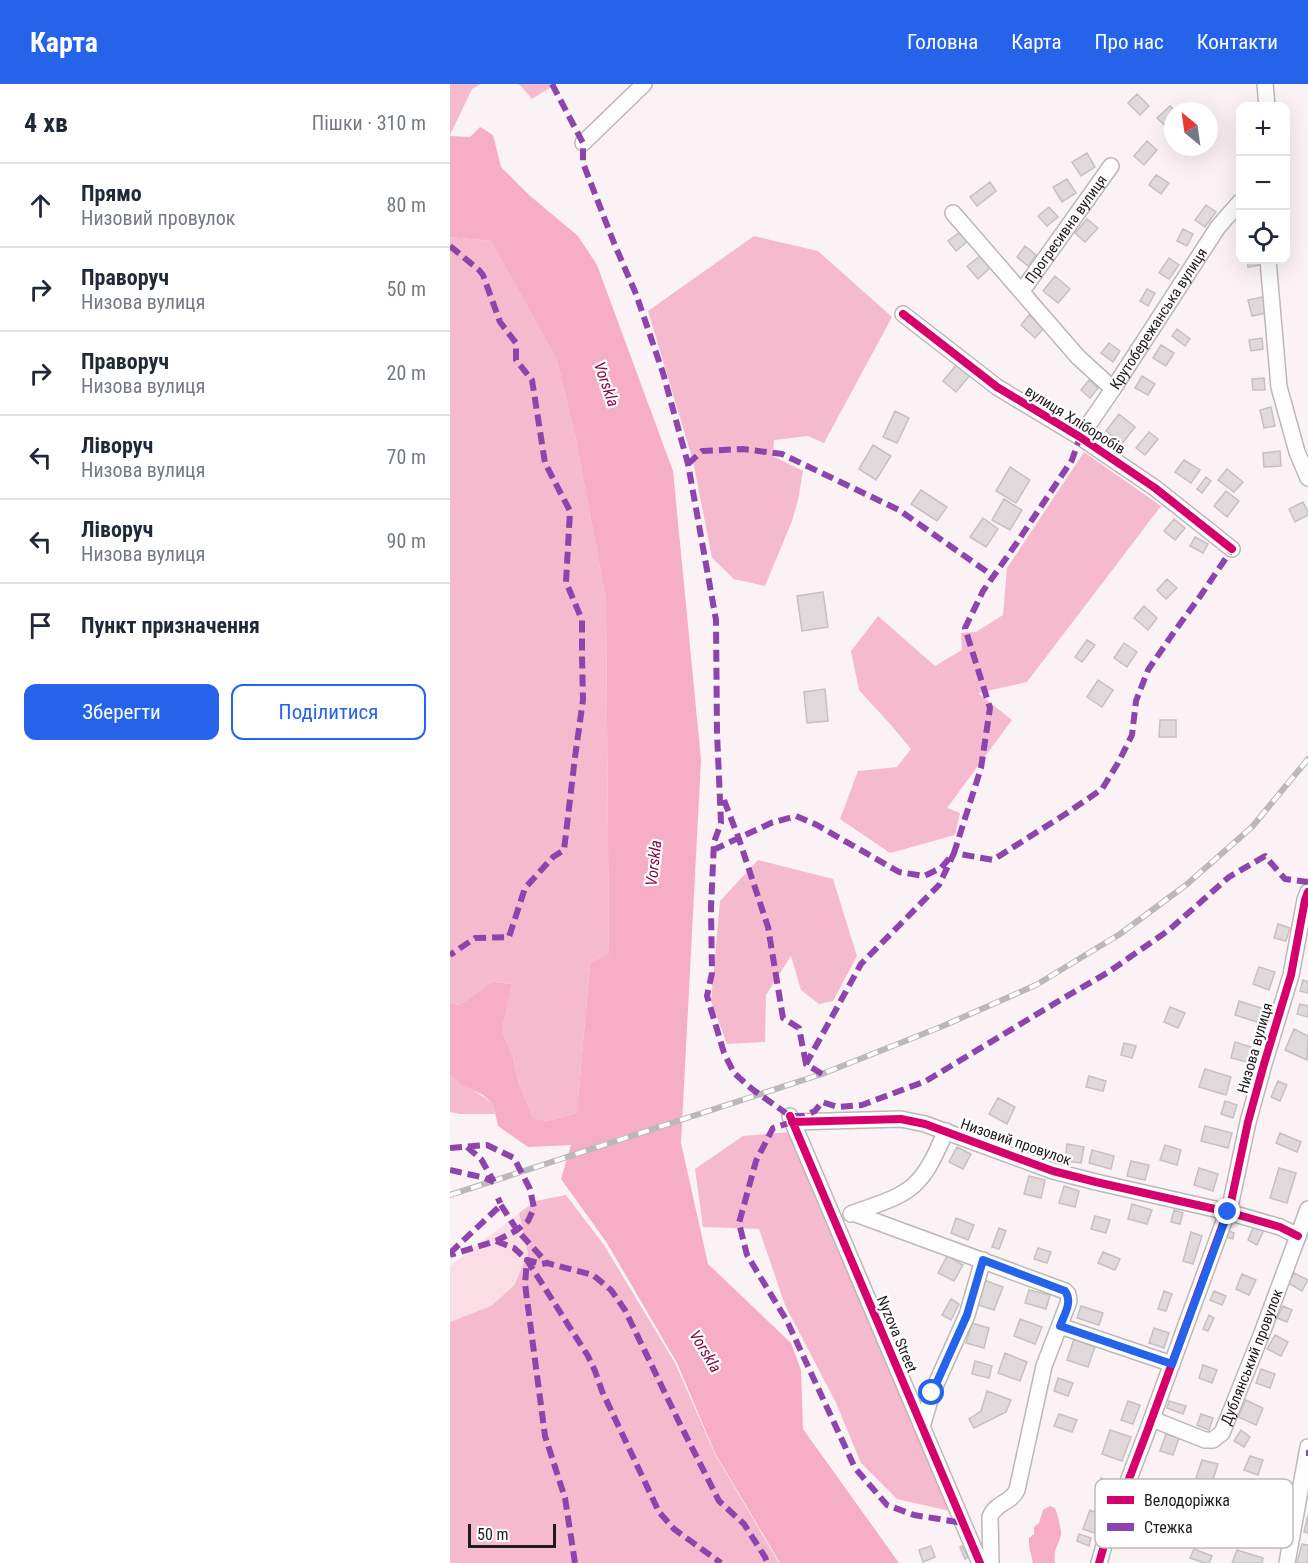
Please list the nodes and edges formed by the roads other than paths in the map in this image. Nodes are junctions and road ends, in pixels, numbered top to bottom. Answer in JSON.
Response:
{"nodes":[{"id":1,"x":644,"y":84,"type":"edge"},
{"id":2,"x":1265,"y":84,"type":"edge"},
{"id":3,"x":1267,"y":102,"type":"edge"},
{"id":4,"x":583,"y":143,"type":"dead end"},
{"id":5,"x":1111,"y":166,"type":"dead end"},
{"id":6,"x":1236,"y":207,"type":"edge"},
{"id":7,"x":953,"y":213,"type":"dead end"},
{"id":8,"x":1268,"y":264,"type":"edge"},
{"id":9,"x":1022,"y":291,"type":"junction"},
{"id":10,"x":903,"y":314,"type":"dead end"},
{"id":11,"x":1113,"y":389,"type":"junction"},
{"id":12,"x":1080,"y":437,"type":"junction"},
{"id":13,"x":1308,"y":478,"type":"edge"},
{"id":14,"x":1233,"y":549,"type":"dead end"},
{"id":15,"x":1308,"y":892,"type":"edge"},
{"id":16,"x":791,"y":1119,"type":"joint"},
{"id":17,"x":946,"y":1131,"type":"junction"},
{"id":18,"x":1308,"y":1209,"type":"edge"},
{"id":19,"x":1228,"y":1212,"type":"junction"},
{"id":20,"x":853,"y":1213,"type":"junction"},
{"id":21,"x":834,"y":1221,"type":"junction"},
{"id":22,"x":1298,"y":1236,"type":"junction"},
{"id":23,"x":983,"y":1260,"type":"junction"},
{"id":24,"x":1060,"y":1326,"type":"junction"},
{"id":25,"x":1172,"y":1364,"type":"junction"},
{"id":26,"x":1152,"y":1419,"type":"junction"},
{"id":27,"x":922,"y":1427,"type":"junction"},
{"id":28,"x":1308,"y":1448,"type":"edge"},
{"id":29,"x":1129,"y":1479,"type":"edge"},
{"id":30,"x":1293,"y":1530,"type":"edge"},
{"id":31,"x":1103,"y":1548,"type":"edge"},
{"id":32,"x":1290,"y":1548,"type":"edge"},
{"id":33,"x":980,"y":1563,"type":"edge"},
{"id":34,"x":991,"y":1563,"type":"edge"},
{"id":35,"x":1099,"y":1563,"type":"edge"},
{"id":36,"x":1287,"y":1563,"type":"edge"}],
"edges":[{"from":1,"to":4,"type":"street"},
{"from":2,"to":3,"type":"street"},
{"from":5,"to":9,"type":"street","name":"Прогресивна вулиця"},
{"from":6,"to":11,"type":"street","name":"Крутобережанська вулиця"},
{"from":7,"to":9,"type":"street","name":"Прогресивна вулиця"},
{"from":8,"to":13,"type":"street"},
{"from":9,"to":11,"type":"street","name":"Прогресивна вулиця"},
{"from":10,"to":12,"type":"street","name":"вулиця Хліборобів"},
{"from":11,"to":12,"type":"street","name":"Крутобережанська вулиця"},
{"from":12,"to":14,"type":"street","name":"вулиця Хліборобів"},
{"from":15,"to":19,"type":"street","name":"Низова вулиця"},
{"from":16,"to":17,"type":"street","name":"Низовий провулок"},
{"from":16,"to":21,"type":"street","name":"Nyzova Street"},
{"from":17,"to":19,"type":"street","name":"Низовий провулок"},
{"from":17,"to":20,"type":"street"},
{"from":18,"to":22,"type":"street","name":"Дублянський провулок"},
{"from":19,"to":22,"type":"street"},
{"from":19,"to":25,"type":"street","name":"Низова вулиця"},
{"from":20,"to":21,"type":"street"},
{"from":20,"to":23,"type":"street"},
{"from":21,"to":27,"type":"street","name":"Nyzova Street"},
{"from":22,"to":26,"type":"street","name":"Дублянський провулок"},
{"from":23,"to":24,"type":"street"},
{"from":23,"to":27,"type":"street"},
{"from":24,"to":25,"type":"street"},
{"from":24,"to":34,"type":"street"},
{"from":25,"to":26,"type":"street","name":"Низова вулиця"},
{"from":26,"to":29,"type":"street","name":"Низова вулиця"},
{"from":27,"to":33,"type":"street","name":"Nyzova Street"},
{"from":28,"to":30,"type":"street"},
{"from":31,"to":35,"type":"street","name":"Низова вулиця"},
{"from":32,"to":36,"type":"street"}]}
